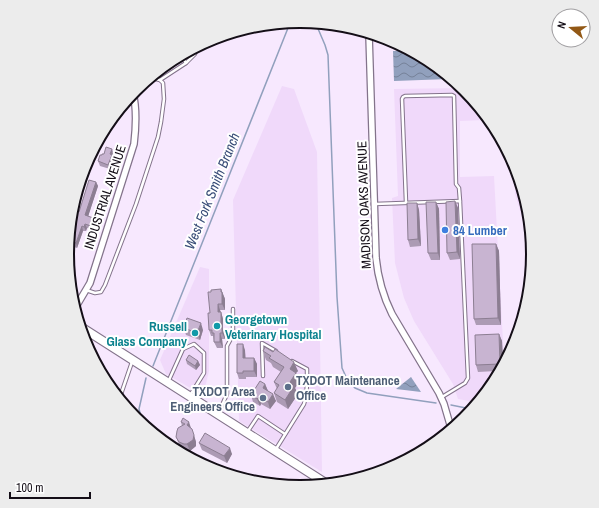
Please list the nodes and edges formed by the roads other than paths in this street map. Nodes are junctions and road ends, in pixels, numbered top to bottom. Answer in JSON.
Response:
{"nodes":[{"id":1,"x":369,"y":39,"type":"edge"},
{"id":2,"x":196,"y":53,"type":"edge"},
{"id":3,"x":184,"y":60,"type":"edge"},
{"id":4,"x":186,"y":63,"type":"junction"},
{"id":5,"x":157,"y":79,"type":"edge"},
{"id":6,"x":160,"y":80,"type":"junction"},
{"id":7,"x":132,"y":103,"type":"edge"},
{"id":8,"x":135,"y":103,"type":"joint"},
{"id":9,"x":460,"y":201,"type":"junction"},
{"id":10,"x":406,"y":202,"type":"junction"},
{"id":11,"x":374,"y":204,"type":"junction"},
{"id":12,"x":85,"y":290,"type":"junction"},
{"id":13,"x":79,"y":301,"type":"edge"},
{"id":14,"x":233,"y":309,"type":"dead end"},
{"id":15,"x":87,"y":332,"type":"edge"},
{"id":16,"x":281,"y":354,"type":"edge"},
{"id":17,"x":288,"y":358,"type":"edge"},
{"id":18,"x":133,"y":360,"type":"junction"},
{"id":19,"x":263,"y":376,"type":"dead end"},
{"id":20,"x":168,"y":383,"type":"junction"},
{"id":21,"x":121,"y":393,"type":"edge"},
{"id":22,"x":190,"y":397,"type":"junction"},
{"id":23,"x":441,"y":398,"type":"junction"},
{"id":24,"x":218,"y":415,"type":"junction"},
{"id":25,"x":450,"y":423,"type":"edge"},
{"id":26,"x":247,"y":433,"type":"junction"},
{"id":27,"x":285,"y":434,"type":"junction"},
{"id":28,"x":274,"y":451,"type":"junction"},
{"id":29,"x":320,"y":479,"type":"edge"}],
"edges":[{"from":1,"to":11,"type":"street","name":"MADISON OAKS AVENUE"},
{"from":2,"to":4,"type":"lane"},
{"from":3,"to":4,"type":"lane"},
{"from":4,"to":6,"type":"lane"},
{"from":5,"to":6,"type":"lane"},
{"from":6,"to":12,"type":"lane"},
{"from":7,"to":8,"type":"lane"},
{"from":8,"to":12,"type":"street","name":"INDUSTRIAL AVENUE"},
{"from":9,"to":10,"type":"lane"},
{"from":9,"to":10,"type":"lane"},
{"from":9,"to":23,"type":"lane"},
{"from":10,"to":11,"type":"lane"},
{"from":11,"to":23,"type":"street","name":"MADISON OAKS AVENUE"},
{"from":12,"to":13,"type":"street","name":"INDUSTRIAL AVENUE"},
{"from":14,"to":24,"type":"lane"},
{"from":15,"to":18,"type":"main road"},
{"from":16,"to":19,"type":"lane"},
{"from":17,"to":27,"type":"lane"},
{"from":18,"to":20,"type":"main road"},
{"from":18,"to":21,"type":"lane"},
{"from":20,"to":22,"type":"main road"},
{"from":20,"to":22,"type":"lane"},
{"from":22,"to":24,"type":"main road"},
{"from":23,"to":25,"type":"street","name":"MADISON OAKS AVENUE"},
{"from":24,"to":26,"type":"main road"},
{"from":26,"to":27,"type":"lane"},
{"from":26,"to":28,"type":"main road"},
{"from":27,"to":28,"type":"lane"},
{"from":28,"to":29,"type":"main road"}]}
